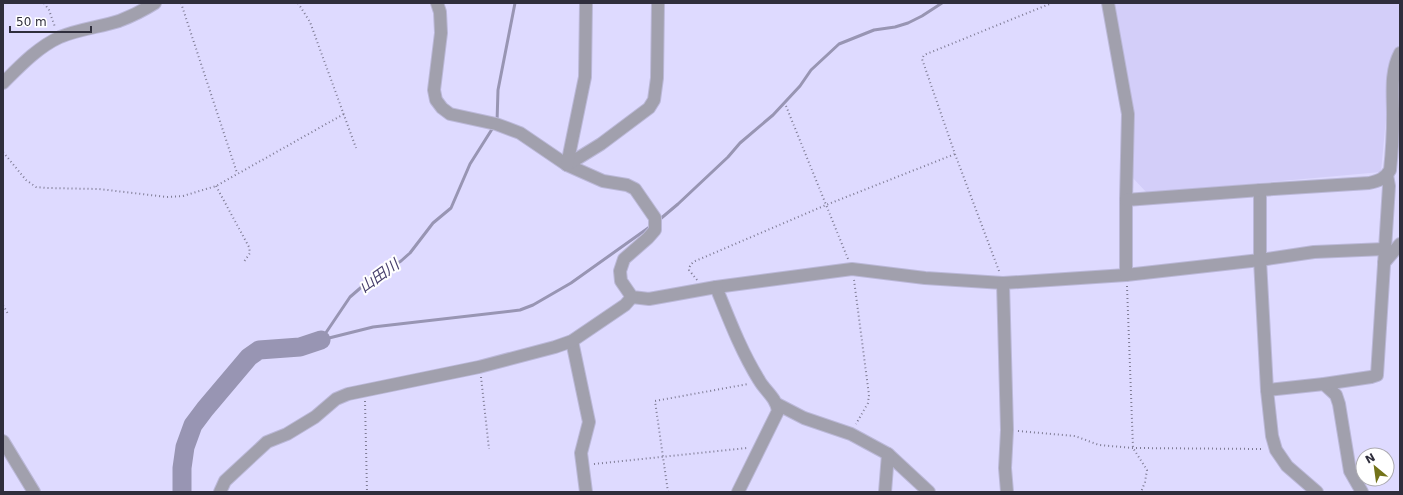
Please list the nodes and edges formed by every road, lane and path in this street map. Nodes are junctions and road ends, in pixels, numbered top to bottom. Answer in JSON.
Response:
{"nodes":[{"id":1,"x":44,"y":3,"type":"edge"},
{"id":2,"x":155,"y":3,"type":"edge"},
{"id":3,"x":181,"y":3,"type":"edge"},
{"id":4,"x":298,"y":3,"type":"edge"},
{"id":5,"x":437,"y":3,"type":"edge"},
{"id":6,"x":586,"y":3,"type":"edge"},
{"id":7,"x":658,"y":3,"type":"edge"},
{"id":8,"x":1052,"y":3,"type":"edge"},
{"id":9,"x":1108,"y":3,"type":"edge"},
{"id":10,"x":59,"y":37,"type":"junction"},
{"id":11,"x":1399,"y":59,"type":"edge"},
{"id":12,"x":3,"y":83,"type":"edge"},
{"id":13,"x":344,"y":114,"type":"junction"},
{"id":14,"x":356,"y":148,"type":"dead end"},
{"id":15,"x":3,"y":152,"type":"edge"},
{"id":16,"x":954,"y":154,"type":"junction"},
{"id":17,"x":567,"y":165,"type":"junction"},
{"id":18,"x":237,"y":174,"type":"junction"},
{"id":19,"x":1388,"y":175,"type":"junction"},
{"id":20,"x":216,"y":186,"type":"junction"},
{"id":21,"x":1260,"y":190,"type":"junction"},
{"id":22,"x":1126,"y":200,"type":"junction"},
{"id":23,"x":1400,"y":244,"type":"edge"},
{"id":24,"x":1385,"y":249,"type":"junction"},
{"id":25,"x":1260,"y":260,"type":"junction"},
{"id":26,"x":242,"y":263,"type":"dead end"},
{"id":27,"x":1384,"y":263,"type":"junction"},
{"id":28,"x":1126,"y":275,"type":"junction"},
{"id":29,"x":1003,"y":284,"type":"junction"},
{"id":30,"x":710,"y":289,"type":"junction"},
{"id":31,"x":632,"y":297,"type":"junction"},
{"id":32,"x":3,"y":305,"type":"edge"},
{"id":33,"x":8,"y":314,"type":"dead end"},
{"id":34,"x":572,"y":341,"type":"junction"},
{"id":35,"x":479,"y":367,"type":"junction"},
{"id":36,"x":759,"y":382,"type":"junction"},
{"id":37,"x":1324,"y":384,"type":"junction"},
{"id":38,"x":1267,"y":390,"type":"junction"},
{"id":39,"x":364,"y":391,"type":"junction"},
{"id":40,"x":777,"y":404,"type":"junction"},
{"id":41,"x":1007,"y":430,"type":"junction"},
{"id":42,"x":3,"y":441,"type":"edge"},
{"id":43,"x":760,"y":447,"type":"junction"},
{"id":44,"x":1133,"y":448,"type":"junction"},
{"id":45,"x":489,"y":449,"type":"dead end"},
{"id":46,"x":1276,"y":450,"type":"junction"},
{"id":47,"x":888,"y":454,"type":"junction"},
{"id":48,"x":663,"y":457,"type":"junction"},
{"id":49,"x":582,"y":465,"type":"junction"},
{"id":50,"x":34,"y":492,"type":"edge"},
{"id":51,"x":220,"y":492,"type":"edge"},
{"id":52,"x":367,"y":492,"type":"edge"},
{"id":53,"x":586,"y":492,"type":"edge"},
{"id":54,"x":668,"y":492,"type":"edge"},
{"id":55,"x":738,"y":492,"type":"edge"},
{"id":56,"x":885,"y":492,"type":"edge"},
{"id":57,"x":929,"y":492,"type":"edge"},
{"id":58,"x":1007,"y":492,"type":"edge"},
{"id":59,"x":1141,"y":492,"type":"edge"},
{"id":60,"x":1317,"y":492,"type":"edge"},
{"id":61,"x":1362,"y":492,"type":"edge"}],
"edges":[{"from":1,"to":10,"type":"path"},
{"from":2,"to":10,"type":"street"},
{"from":3,"to":18,"type":"path"},
{"from":4,"to":13,"type":"path"},
{"from":5,"to":17,"type":"street"},
{"from":6,"to":17,"type":"street"},
{"from":7,"to":17,"type":"street"},
{"from":8,"to":16,"type":"path"},
{"from":9,"to":22,"type":"street"},
{"from":10,"to":12,"type":"street"},
{"from":11,"to":19,"type":"street"},
{"from":13,"to":14,"type":"path"},
{"from":13,"to":18,"type":"path"},
{"from":15,"to":20,"type":"path"},
{"from":16,"to":29,"type":"path"},
{"from":16,"to":30,"type":"path"},
{"from":17,"to":31,"type":"street"},
{"from":18,"to":20,"type":"path"},
{"from":19,"to":21,"type":"street"},
{"from":19,"to":24,"type":"street"},
{"from":20,"to":26,"type":"path"},
{"from":21,"to":22,"type":"street"},
{"from":21,"to":25,"type":"street"},
{"from":22,"to":28,"type":"street"},
{"from":23,"to":27,"type":"street"},
{"from":24,"to":25,"type":"street"},
{"from":24,"to":27,"type":"street"},
{"from":25,"to":28,"type":"street"},
{"from":25,"to":38,"type":"street"},
{"from":27,"to":37,"type":"street"},
{"from":28,"to":29,"type":"street"},
{"from":28,"to":44,"type":"path"},
{"from":29,"to":30,"type":"street"},
{"from":29,"to":41,"type":"street"},
{"from":30,"to":31,"type":"street"},
{"from":30,"to":36,"type":"street"},
{"from":31,"to":34,"type":"street"},
{"from":32,"to":33,"type":"path"},
{"from":34,"to":35,"type":"street"},
{"from":34,"to":49,"type":"street"},
{"from":35,"to":39,"type":"street"},
{"from":35,"to":45,"type":"path"},
{"from":36,"to":40,"type":"street"},
{"from":36,"to":48,"type":"path"},
{"from":37,"to":38,"type":"street"},
{"from":37,"to":61,"type":"street"},
{"from":38,"to":46,"type":"street"},
{"from":39,"to":51,"type":"street"},
{"from":39,"to":52,"type":"path"},
{"from":40,"to":43,"type":"street"},
{"from":40,"to":47,"type":"street"},
{"from":41,"to":44,"type":"path"},
{"from":41,"to":58,"type":"street"},
{"from":42,"to":50,"type":"street"},
{"from":43,"to":48,"type":"path"},
{"from":43,"to":55,"type":"street"},
{"from":44,"to":46,"type":"path"},
{"from":44,"to":59,"type":"path"},
{"from":46,"to":60,"type":"street"},
{"from":47,"to":56,"type":"street"},
{"from":47,"to":57,"type":"street"},
{"from":48,"to":49,"type":"path"},
{"from":48,"to":54,"type":"path"},
{"from":49,"to":53,"type":"street"}]}
